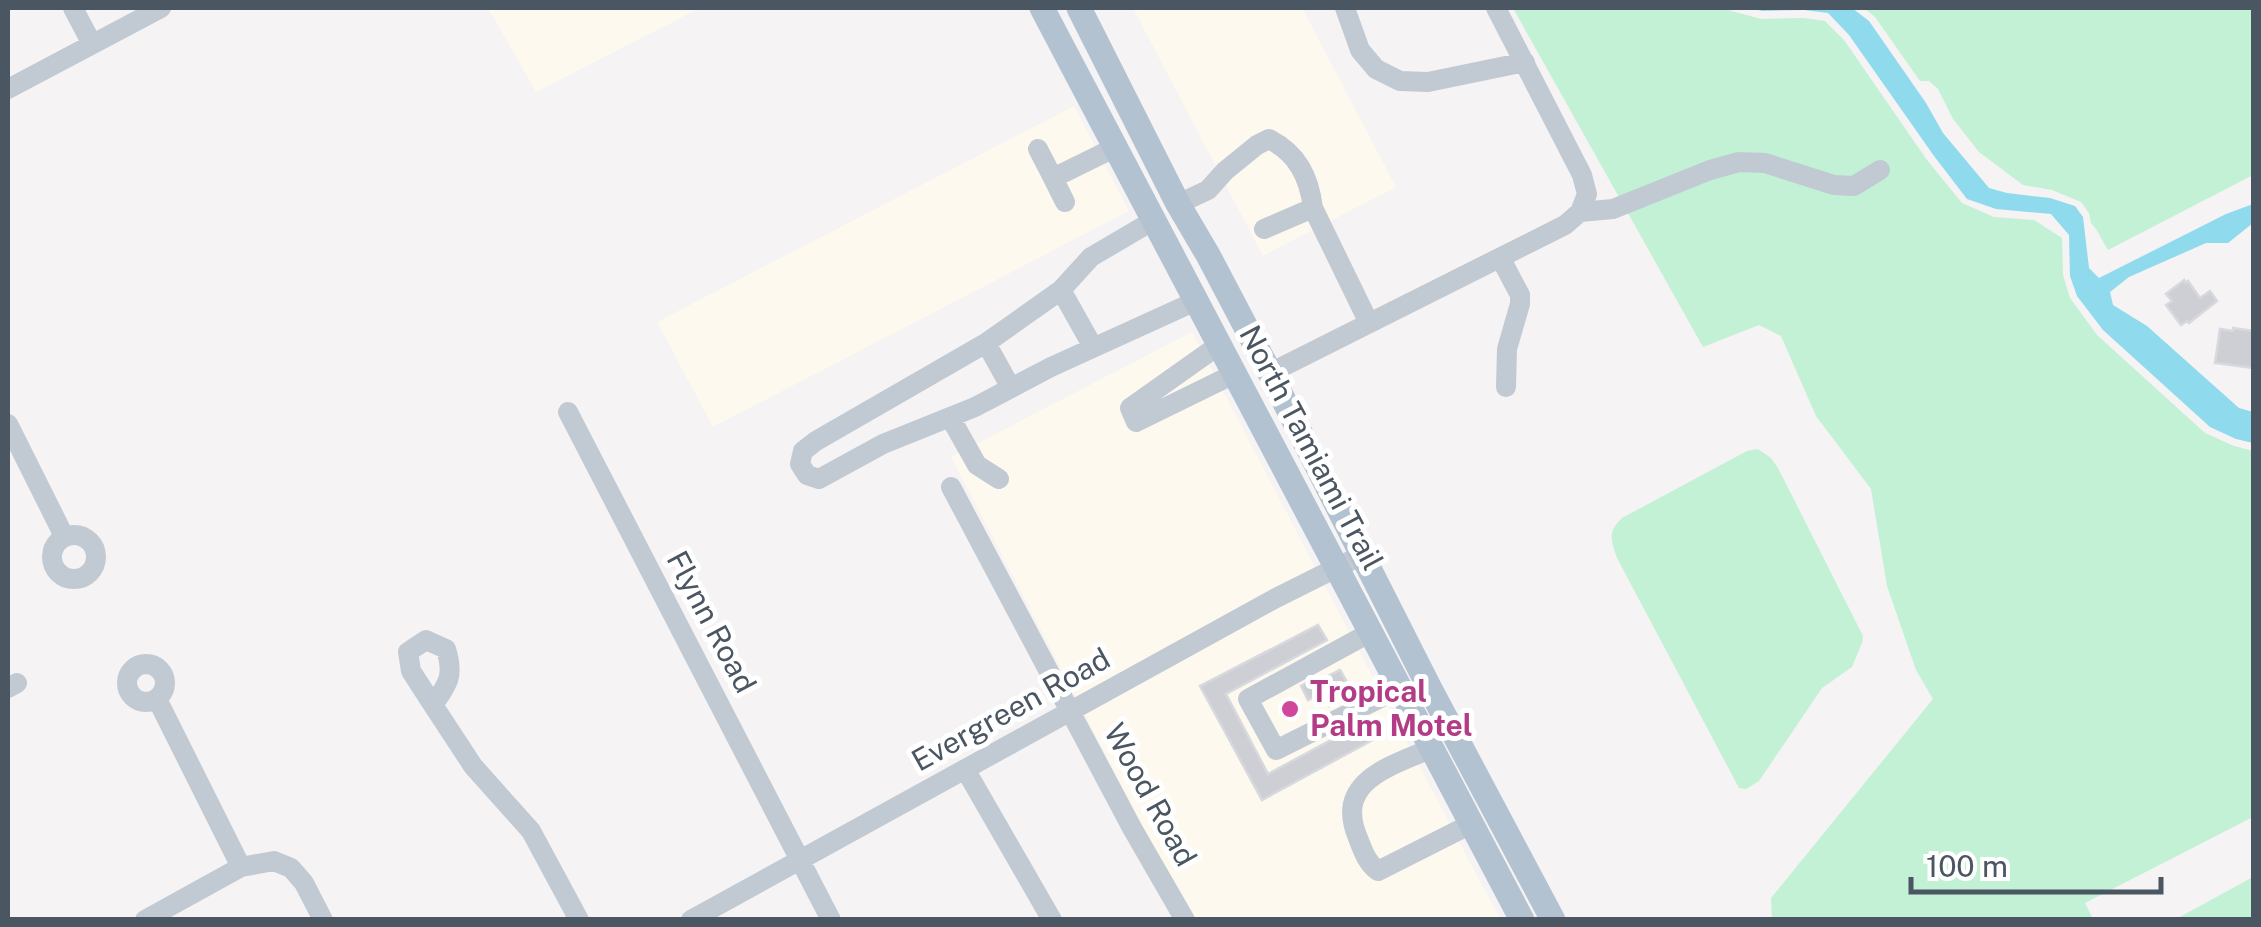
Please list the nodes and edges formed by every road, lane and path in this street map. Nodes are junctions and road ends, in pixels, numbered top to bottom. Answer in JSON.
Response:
{"nodes":[{"id":1,"x":73,"y":8,"type":"edge"},
{"id":2,"x":162,"y":8,"type":"edge"},
{"id":3,"x":1042,"y":8,"type":"edge"},
{"id":4,"x":1056,"y":8,"type":"edge"},
{"id":5,"x":1079,"y":8,"type":"edge"},
{"id":6,"x":1345,"y":8,"type":"edge"},
{"id":7,"x":1496,"y":8,"type":"edge"},
{"id":8,"x":92,"y":44,"type":"junction"},
{"id":9,"x":1102,"y":52,"type":"junction"},
{"id":10,"x":1525,"y":62,"type":"junction"},
{"id":11,"x":1080,"y":78,"type":"junction"},
{"id":12,"x":8,"y":89,"type":"edge"},
{"id":13,"x":1144,"y":134,"type":"junction"},
{"id":14,"x":1116,"y":147,"type":"junction"},
{"id":15,"x":1038,"y":149,"type":"dead end"},
{"id":16,"x":1880,"y":170,"type":"dead end"},
{"id":17,"x":1053,"y":178,"type":"junction"},
{"id":18,"x":1065,"y":202,"type":"dead end"},
{"id":19,"x":1178,"y":204,"type":"junction"},
{"id":20,"x":1313,"y":208,"type":"junction"},
{"id":21,"x":1580,"y":212,"type":"junction"},
{"id":22,"x":1154,"y":220,"type":"junction"},
{"id":23,"x":1264,"y":230,"type":"dead end"},
{"id":24,"x":1500,"y":258,"type":"junction"},
{"id":25,"x":1061,"y":290,"type":"junction"},
{"id":26,"x":1196,"y":300,"type":"junction"},
{"id":27,"x":1369,"y":324,"type":"junction"},
{"id":28,"x":986,"y":344,"type":"junction"},
{"id":29,"x":1220,"y":346,"type":"junction"},
{"id":30,"x":1094,"y":347,"type":"junction"},
{"id":31,"x":1270,"y":373,"type":"junction"},
{"id":32,"x":1234,"y":374,"type":"junction"},
{"id":33,"x":1506,"y":387,"type":"dead end"},
{"id":34,"x":1011,"y":388,"type":"junction"},
{"id":35,"x":568,"y":412,"type":"dead end"},
{"id":36,"x":866,"y":414,"type":"junction"},
{"id":37,"x":950,"y":416,"type":"junction"},
{"id":38,"x":8,"y":424,"type":"edge"},
{"id":39,"x":883,"y":444,"type":"junction"},
{"id":40,"x":999,"y":480,"type":"dead end"},
{"id":41,"x":951,"y":487,"type":"dead end"},
{"id":42,"x":64,"y":536,"type":"dead end"},
{"id":43,"x":1362,"y":555,"type":"junction"},
{"id":44,"x":1338,"y":568,"type":"junction"},
{"id":45,"x":1371,"y":632,"type":"junction"},
{"id":46,"x":1400,"y":688,"type":"junction"},
{"id":47,"x":156,"y":700,"type":"dead end"},
{"id":48,"x":433,"y":704,"type":"dead end"},
{"id":49,"x":1070,"y":712,"type":"junction"},
{"id":50,"x":1430,"y":748,"type":"junction"},
{"id":51,"x":966,"y":769,"type":"junction"},
{"id":52,"x":1471,"y":824,"type":"junction"},
{"id":53,"x":799,"y":860,"type":"junction"},
{"id":54,"x":240,"y":867,"type":"junction"},
{"id":55,"x":144,"y":920,"type":"edge"},
{"id":56,"x":323,"y":920,"type":"edge"},
{"id":57,"x":579,"y":920,"type":"edge"},
{"id":58,"x":690,"y":920,"type":"edge"},
{"id":59,"x":831,"y":920,"type":"edge"},
{"id":60,"x":1052,"y":920,"type":"edge"},
{"id":61,"x":1185,"y":920,"type":"edge"},
{"id":62,"x":1522,"y":920,"type":"edge"},
{"id":63,"x":1553,"y":920,"type":"edge"}],
"edges":[{"from":1,"to":8,"type":"street"},
{"from":2,"to":8,"type":"street"},
{"from":3,"to":11,"type":"main road","name":"North Tamiami Trail"},
{"from":4,"to":9,"type":"main road"},
{"from":5,"to":9,"type":"main road","name":"North Tamiami Trail"},
{"from":6,"to":10,"type":"street"},
{"from":7,"to":10,"type":"street"},
{"from":8,"to":12,"type":"street"},
{"from":9,"to":13,"type":"main road","name":"North Tamiami Trail"},
{"from":10,"to":21,"type":"street"},
{"from":11,"to":13,"type":"main road"},
{"from":11,"to":14,"type":"main road","name":"North Tamiami Trail"},
{"from":13,"to":19,"type":"main road","name":"North Tamiami Trail"},
{"from":14,"to":17,"type":"street"},
{"from":14,"to":22,"type":"main road","name":"North Tamiami Trail"},
{"from":15,"to":17,"type":"street"},
{"from":16,"to":21,"type":"street"},
{"from":17,"to":18,"type":"street"},
{"from":19,"to":20,"type":"street"},
{"from":19,"to":31,"type":"main road","name":"North Tamiami Trail"},
{"from":20,"to":23,"type":"street"},
{"from":20,"to":27,"type":"street"},
{"from":21,"to":24,"type":"street"},
{"from":22,"to":25,"type":"street"},
{"from":22,"to":26,"type":"main road","name":"North Tamiami Trail"},
{"from":24,"to":27,"type":"street"},
{"from":24,"to":33,"type":"street"},
{"from":25,"to":28,"type":"street"},
{"from":25,"to":30,"type":"street"},
{"from":26,"to":29,"type":"main road","name":"North Tamiami Trail"},
{"from":26,"to":30,"type":"street"},
{"from":27,"to":31,"type":"street"},
{"from":28,"to":34,"type":"street"},
{"from":28,"to":36,"type":"street"},
{"from":29,"to":32,"type":"main road","name":"North Tamiami Trail"},
{"from":29,"to":32,"type":"street"},
{"from":30,"to":34,"type":"street"},
{"from":31,"to":43,"type":"main road","name":"North Tamiami Trail"},
{"from":32,"to":44,"type":"main road","name":"North Tamiami Trail"},
{"from":34,"to":37,"type":"street"},
{"from":35,"to":53,"type":"street","name":"Flynn Road"},
{"from":36,"to":39,"type":"street"},
{"from":36,"to":39,"type":"street"},
{"from":37,"to":39,"type":"street"},
{"from":37,"to":40,"type":"street"},
{"from":38,"to":42,"type":"street"},
{"from":41,"to":49,"type":"street","name":"Wood Road"},
{"from":43,"to":44,"type":"street","name":"Evergreen Road"},
{"from":43,"to":63,"type":"main road","name":"North Tamiami Trail"},
{"from":44,"to":45,"type":"main road","name":"North Tamiami Trail"},
{"from":44,"to":49,"type":"street","name":"Evergreen Road"},
{"from":45,"to":46,"type":"main road","name":"North Tamiami Trail"},
{"from":45,"to":46,"type":"street"},
{"from":46,"to":50,"type":"main road","name":"North Tamiami Trail"},
{"from":47,"to":54,"type":"street"},
{"from":48,"to":57,"type":"street"},
{"from":49,"to":51,"type":"street","name":"Evergreen Road"},
{"from":49,"to":61,"type":"street","name":"Wood Road"},
{"from":50,"to":52,"type":"main road","name":"North Tamiami Trail"},
{"from":50,"to":52,"type":"street"},
{"from":51,"to":53,"type":"street","name":"Evergreen Road"},
{"from":51,"to":60,"type":"street"},
{"from":52,"to":62,"type":"main road","name":"North Tamiami Trail"},
{"from":53,"to":58,"type":"street","name":"Evergreen Road"},
{"from":53,"to":59,"type":"street","name":"Flynn Road"},
{"from":54,"to":55,"type":"street"},
{"from":54,"to":56,"type":"street"}]}
